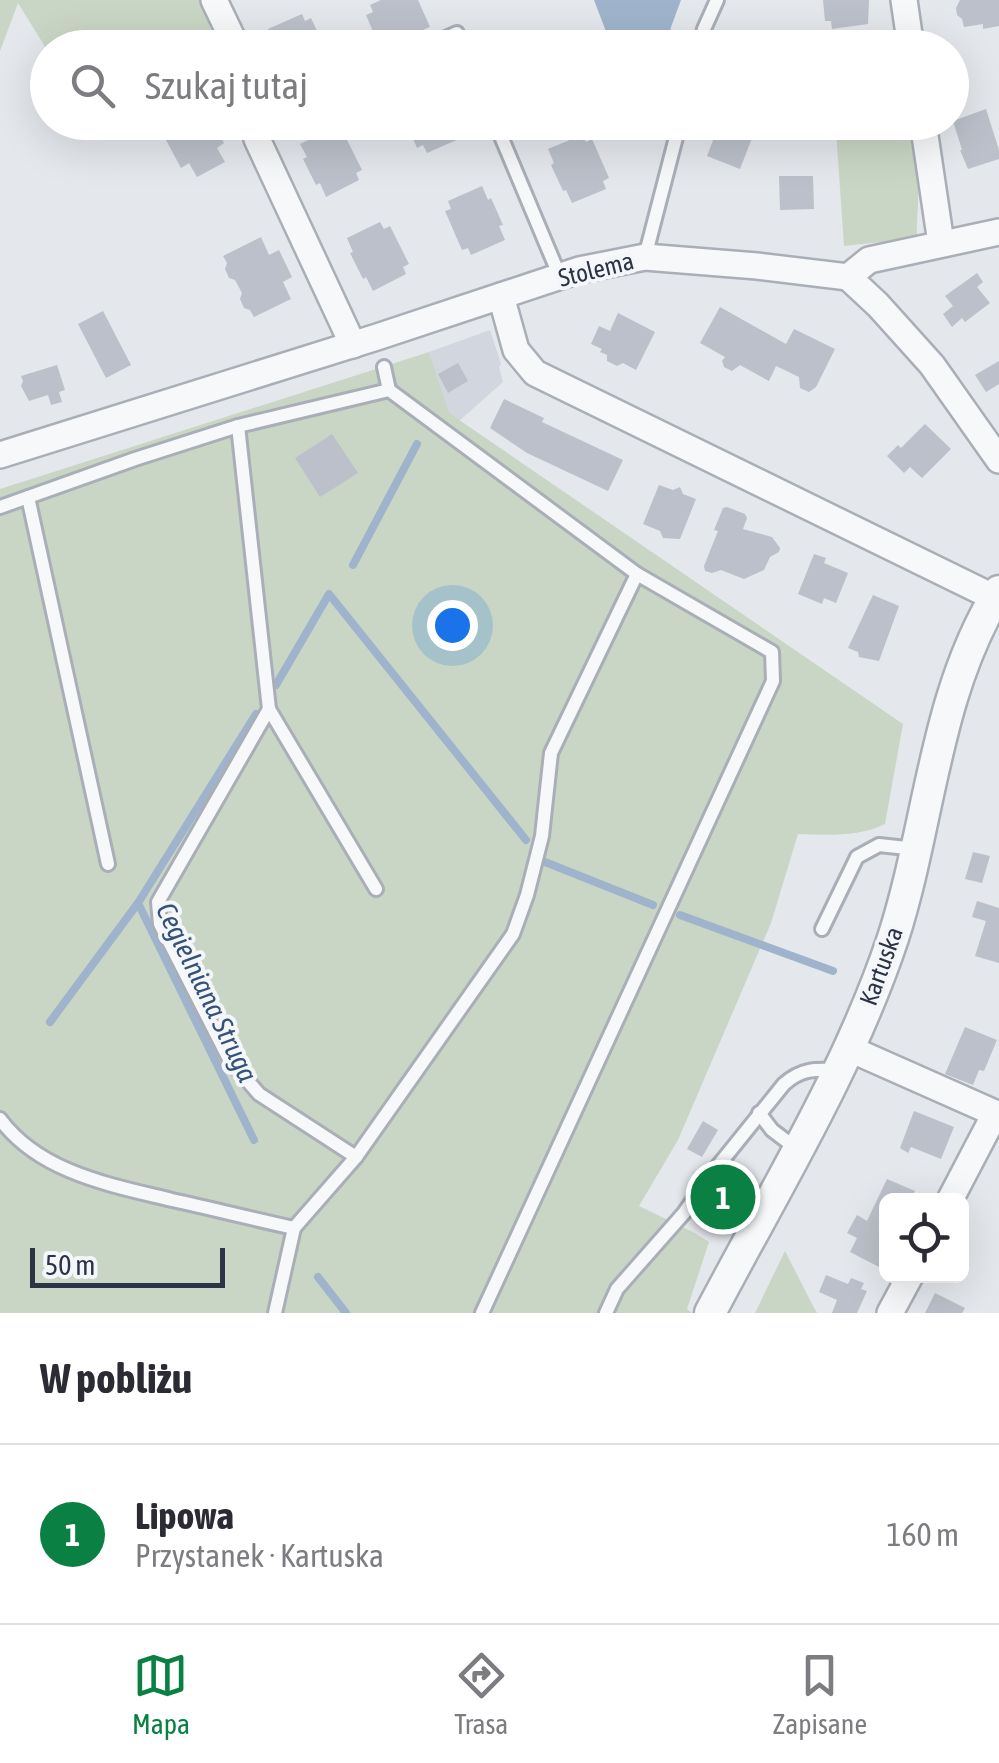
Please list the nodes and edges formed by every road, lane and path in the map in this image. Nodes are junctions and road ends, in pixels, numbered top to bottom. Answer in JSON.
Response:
{"nodes":[{"id":1,"x":214,"y":0,"type":"edge"},
{"id":2,"x":717,"y":0,"type":"edge"},
{"id":3,"x":904,"y":0,"type":"edge"},
{"id":4,"x":228,"y":30,"type":"edge"},
{"id":5,"x":704,"y":30,"type":"edge"},
{"id":6,"x":908,"y":30,"type":"edge"},
{"id":7,"x":258,"y":140,"type":"edge"},
{"id":8,"x":503,"y":140,"type":"edge"},
{"id":9,"x":675,"y":140,"type":"edge"},
{"id":10,"x":926,"y":140,"type":"edge"},
{"id":11,"x":999,"y":232,"type":"edge"},
{"id":12,"x":941,"y":244,"type":"junction"},
{"id":13,"x":644,"y":257,"type":"junction"},
{"id":14,"x":560,"y":276,"type":"junction"},
{"id":15,"x":848,"y":276,"type":"junction"},
{"id":16,"x":501,"y":296,"type":"junction"},
{"id":17,"x":352,"y":345,"type":"junction"},
{"id":18,"x":384,"y":366,"type":"dead end"},
{"id":19,"x":389,"y":390,"type":"junction"},
{"id":20,"x":238,"y":426,"type":"junction"},
{"id":21,"x":0,"y":454,"type":"edge"},
{"id":22,"x":999,"y":460,"type":"edge"},
{"id":23,"x":28,"y":497,"type":"junction"},
{"id":24,"x":0,"y":506,"type":"edge"},
{"id":25,"x":637,"y":574,"type":"junction"},
{"id":26,"x":997,"y":594,"type":"edge"},
{"id":27,"x":269,"y":709,"type":"junction"},
{"id":28,"x":917,"y":849,"type":"junction"},
{"id":29,"x":108,"y":864,"type":"dead end"},
{"id":30,"x":376,"y":890,"type":"dead end"},
{"id":31,"x":822,"y":929,"type":"dead end"},
{"id":32,"x":843,"y":1059,"type":"junction"},
{"id":33,"x":759,"y":1113,"type":"junction"},
{"id":34,"x":997,"y":1114,"type":"edge"},
{"id":35,"x":0,"y":1119,"type":"edge"},
{"id":36,"x":797,"y":1149,"type":"junction"},
{"id":37,"x":356,"y":1157,"type":"junction"},
{"id":38,"x":954,"y":1193,"type":"edge"},
{"id":39,"x":294,"y":1228,"type":"junction"},
{"id":40,"x":906,"y":1283,"type":"edge"},
{"id":41,"x":275,"y":1313,"type":"edge"},
{"id":42,"x":482,"y":1313,"type":"edge"},
{"id":43,"x":606,"y":1313,"type":"edge"},
{"id":44,"x":710,"y":1313,"type":"edge"},
{"id":45,"x":890,"y":1313,"type":"edge"}],
"edges":[{"from":1,"to":4,"type":"street"},
{"from":2,"to":5,"type":"lane"},
{"from":3,"to":6,"type":"street"},
{"from":7,"to":17,"type":"street"},
{"from":8,"to":14,"type":"lane"},
{"from":9,"to":13,"type":"lane"},
{"from":10,"to":12,"type":"street"},
{"from":11,"to":12,"type":"street"},
{"from":12,"to":15,"type":"street"},
{"from":13,"to":14,"type":"street","name":"Stolema"},
{"from":13,"to":15,"type":"street","name":"Stolema"},
{"from":14,"to":16,"type":"street","name":"Stolema"},
{"from":15,"to":22,"type":"street"},
{"from":16,"to":17,"type":"street","name":"Stolema"},
{"from":16,"to":26,"type":"street","name":"Kartuska"},
{"from":17,"to":21,"type":"street","name":"Stolema"},
{"from":18,"to":19,"type":"lane"},
{"from":19,"to":20,"type":"lane"},
{"from":19,"to":25,"type":"lane"},
{"from":20,"to":23,"type":"lane"},
{"from":20,"to":27,"type":"lane"},
{"from":23,"to":24,"type":"lane"},
{"from":23,"to":29,"type":"lane"},
{"from":25,"to":37,"type":"lane"},
{"from":25,"to":42,"type":"lane"},
{"from":26,"to":28,"type":"street","name":"Kartuska"},
{"from":27,"to":30,"type":"lane"},
{"from":27,"to":37,"type":"lane"},
{"from":28,"to":31,"type":"lane"},
{"from":28,"to":32,"type":"street","name":"Kartuska"},
{"from":32,"to":33,"type":"lane"},
{"from":32,"to":34,"type":"street"},
{"from":32,"to":36,"type":"street","name":"Kartuska"},
{"from":33,"to":36,"type":"lane"},
{"from":33,"to":43,"type":"lane"},
{"from":34,"to":38,"type":"street"},
{"from":35,"to":39,"type":"lane"},
{"from":36,"to":44,"type":"street","name":"Kartuska"},
{"from":37,"to":39,"type":"lane"},
{"from":39,"to":41,"type":"lane"},
{"from":40,"to":45,"type":"street"}]}
